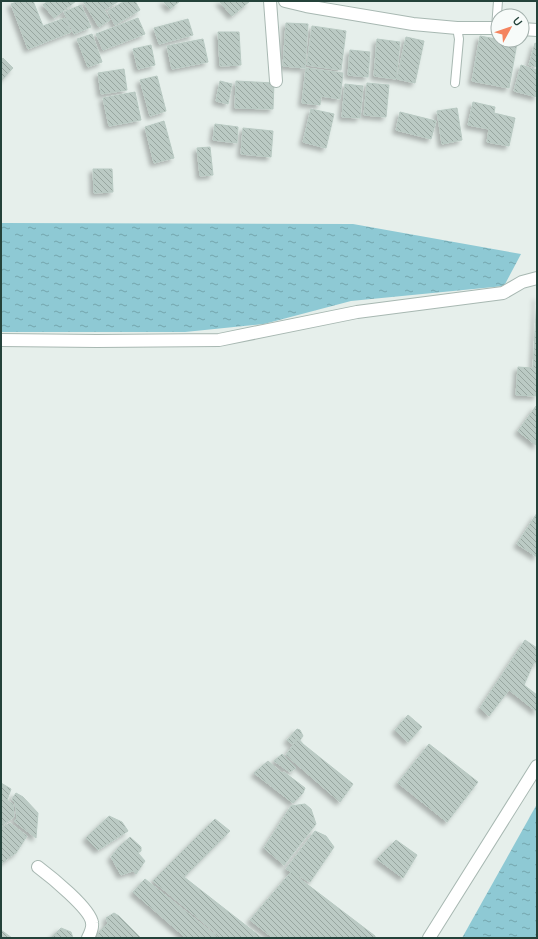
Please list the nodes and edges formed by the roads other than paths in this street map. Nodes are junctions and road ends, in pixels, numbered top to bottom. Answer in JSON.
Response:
{"nodes":[{"id":1,"x":270,"y":1,"type":"edge"},
{"id":2,"x":285,"y":1,"type":"edge"},
{"id":3,"x":457,"y":28,"type":"junction"},
{"id":4,"x":490,"y":28,"type":"edge"},
{"id":5,"x":276,"y":81,"type":"dead end"},
{"id":6,"x":455,"y":83,"type":"dead end"},
{"id":7,"x":537,"y":278,"type":"edge"},
{"id":8,"x":1,"y":340,"type":"edge"},
{"id":9,"x":537,"y":766,"type":"edge"},
{"id":10,"x":38,"y":867,"type":"dead end"},
{"id":11,"x":88,"y":938,"type":"edge"},
{"id":12,"x":429,"y":938,"type":"edge"}],
"edges":[{"from":1,"to":5,"type":"street"},
{"from":2,"to":3,"type":"street"},
{"from":3,"to":4,"type":"street"},
{"from":3,"to":6,"type":"lane"},
{"from":7,"to":8,"type":"street"},
{"from":9,"to":12,"type":"street"},
{"from":10,"to":11,"type":"street"}]}
